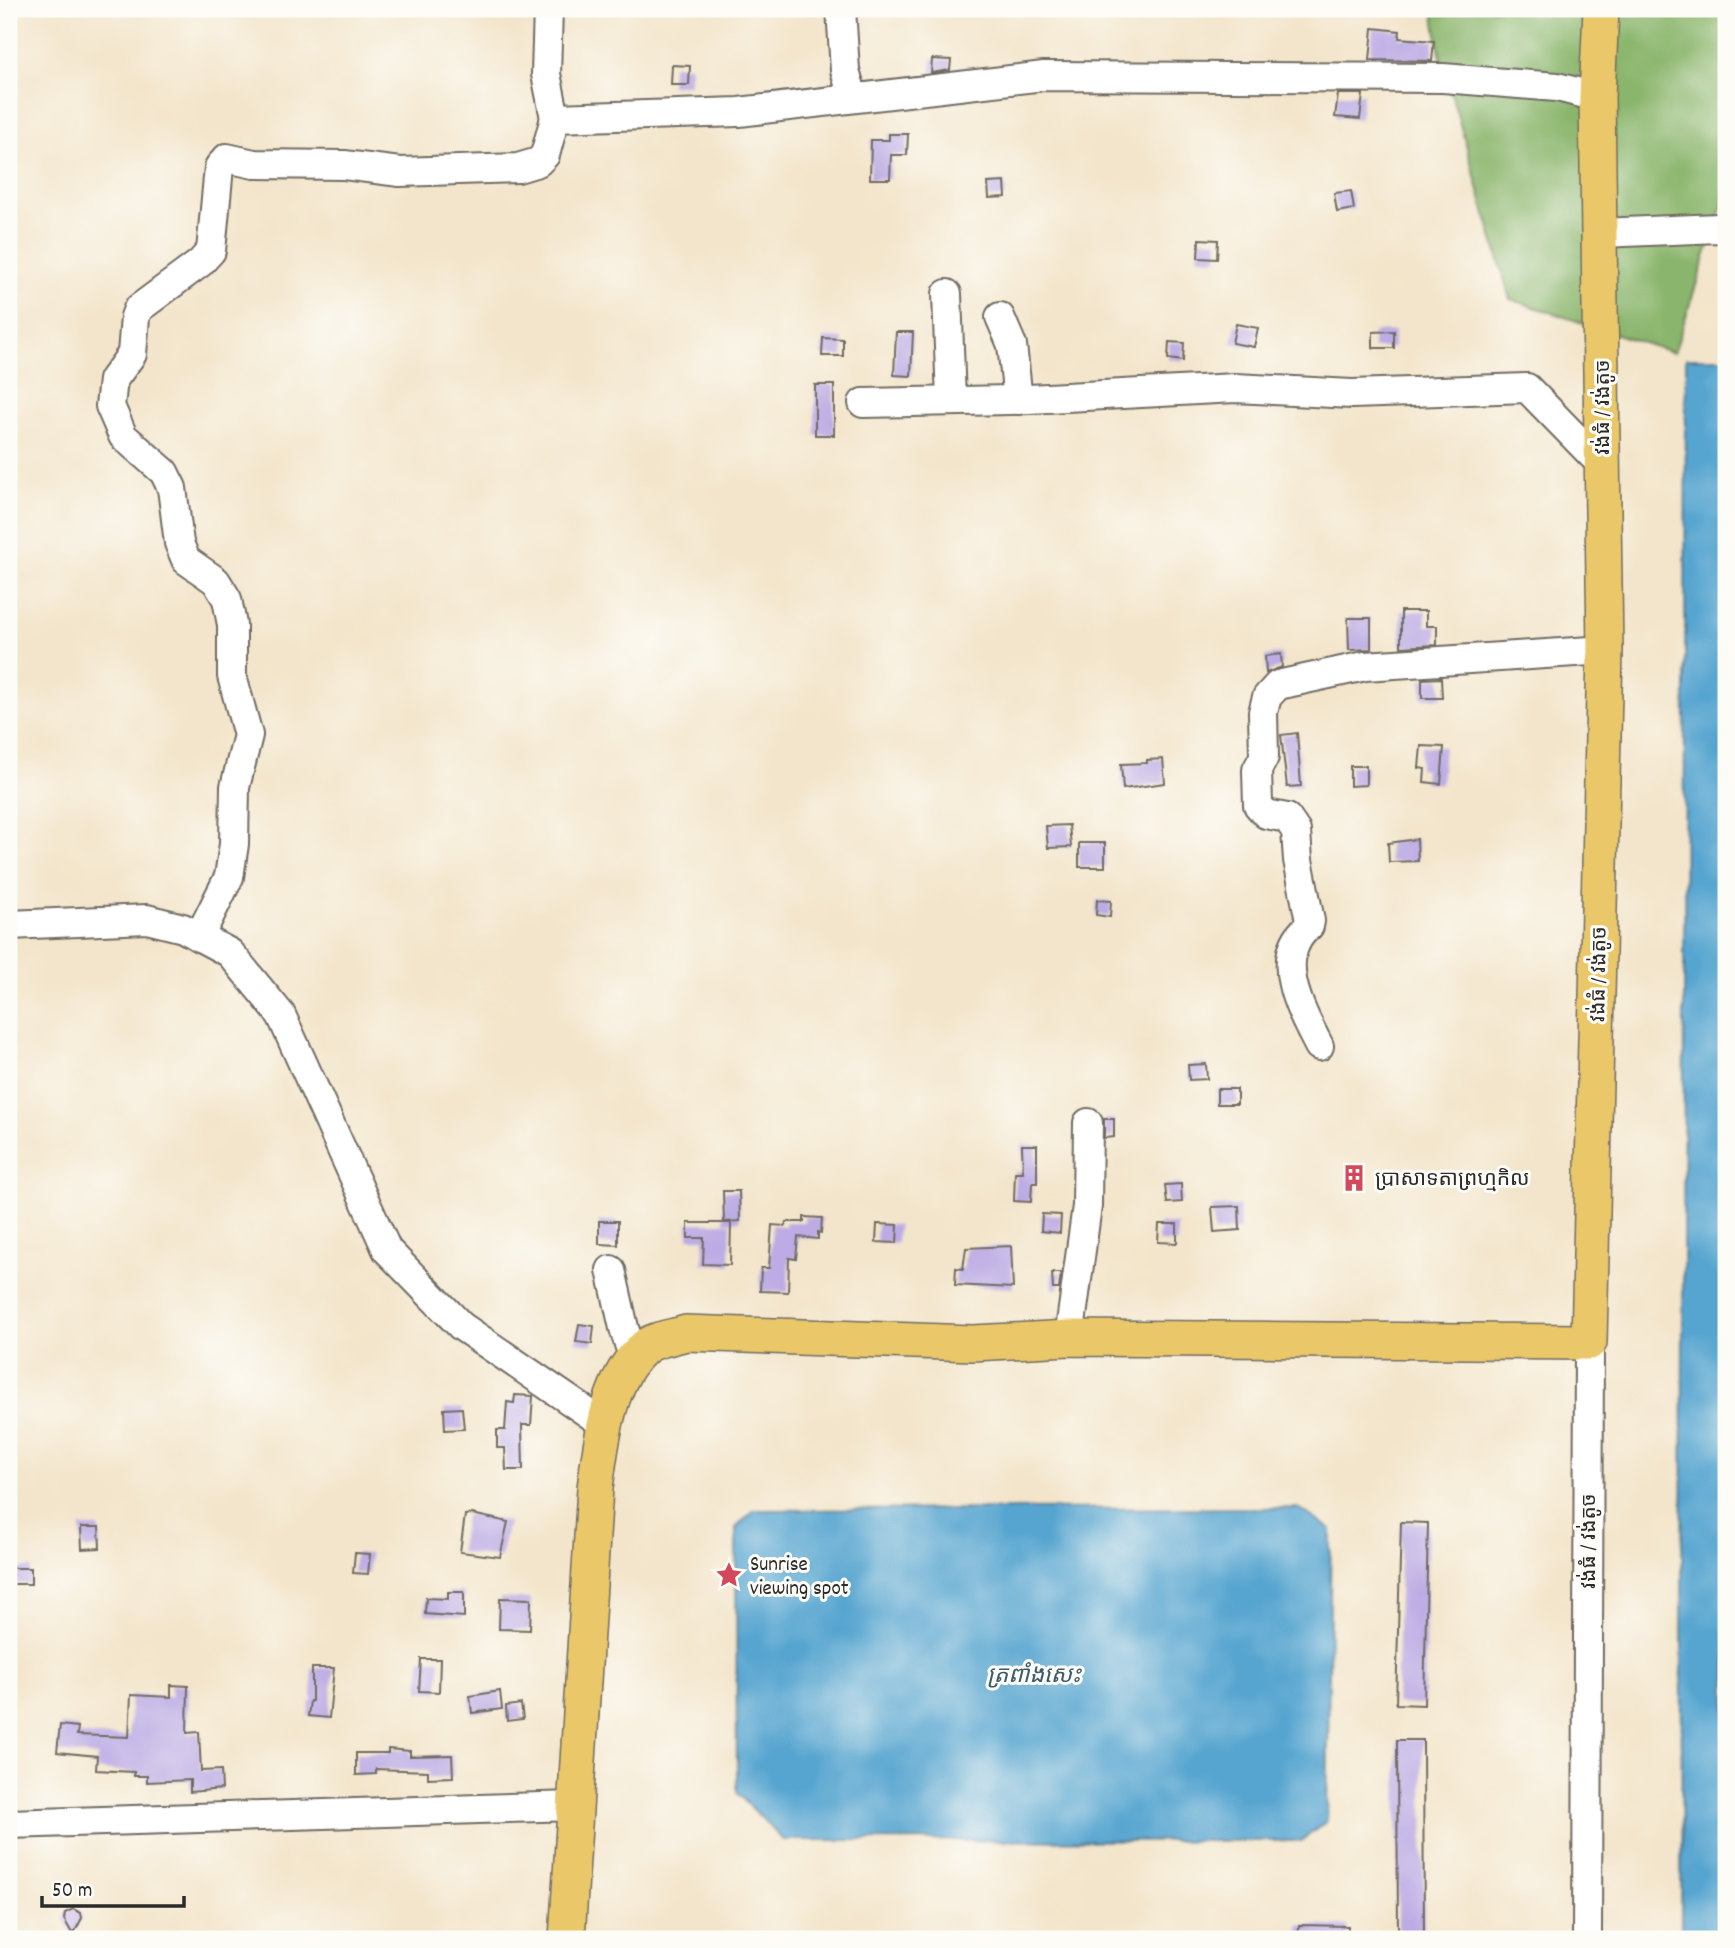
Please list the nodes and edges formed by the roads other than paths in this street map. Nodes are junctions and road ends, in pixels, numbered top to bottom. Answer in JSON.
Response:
{"nodes":[{"id":1,"x":548,"y":9,"type":"edge"},
{"id":2,"x":841,"y":9,"type":"edge"},
{"id":3,"x":1601,"y":9,"type":"edge"},
{"id":4,"x":1597,"y":97,"type":"junction"},
{"id":5,"x":853,"y":98,"type":"junction"},
{"id":6,"x":555,"y":118,"type":"junction"},
{"id":7,"x":1726,"y":231,"type":"edge"},
{"id":8,"x":1601,"y":233,"type":"junction"},
{"id":9,"x":947,"y":294,"type":"dead end"},
{"id":10,"x":1000,"y":317,"type":"dead end"},
{"id":11,"x":1018,"y":400,"type":"junction"},
{"id":12,"x":951,"y":401,"type":"junction"},
{"id":13,"x":863,"y":403,"type":"dead end"},
{"id":14,"x":1602,"y":465,"type":"junction"},
{"id":15,"x":1605,"y":650,"type":"junction"},
{"id":16,"x":9,"y":925,"type":"edge"},
{"id":17,"x":199,"y":937,"type":"junction"},
{"id":18,"x":1320,"y":1046,"type":"dead end"},
{"id":19,"x":1088,"y":1123,"type":"dead end"},
{"id":20,"x":611,"y":1270,"type":"dead end"},
{"id":21,"x":1069,"y":1338,"type":"junction"},
{"id":22,"x":1589,"y":1342,"type":"junction"},
{"id":23,"x":634,"y":1360,"type":"junction"},
{"id":24,"x":604,"y":1424,"type":"junction"},
{"id":25,"x":574,"y":1806,"type":"junction"},
{"id":26,"x":9,"y":1824,"type":"edge"},
{"id":27,"x":566,"y":1939,"type":"edge"},
{"id":28,"x":1587,"y":1939,"type":"edge"}],
"edges":[{"from":1,"to":6,"type":"street"},
{"from":2,"to":5,"type":"street"},
{"from":3,"to":4,"type":"main road","name":"វង់ធំ / វង់តូច"},
{"from":4,"to":5,"type":"street"},
{"from":4,"to":8,"type":"main road","name":"វង់ធំ / វង់តូច"},
{"from":5,"to":6,"type":"street"},
{"from":6,"to":17,"type":"street"},
{"from":7,"to":8,"type":"street"},
{"from":8,"to":14,"type":"main road","name":"វង់ធំ / វង់តូច"},
{"from":9,"to":12,"type":"street"},
{"from":10,"to":11,"type":"street"},
{"from":11,"to":12,"type":"street"},
{"from":11,"to":14,"type":"street"},
{"from":12,"to":13,"type":"street"},
{"from":14,"to":15,"type":"main road","name":"វង់ធំ / វង់តូច"},
{"from":15,"to":18,"type":"street"},
{"from":15,"to":22,"type":"main road","name":"វង់ធំ / វង់តូច"},
{"from":16,"to":17,"type":"street"},
{"from":17,"to":24,"type":"street"},
{"from":19,"to":21,"type":"street"},
{"from":20,"to":23,"type":"street"},
{"from":21,"to":22,"type":"main road"},
{"from":21,"to":23,"type":"main road"},
{"from":22,"to":28,"type":"street","name":"វង់ធំ / វង់តូច"},
{"from":23,"to":24,"type":"main road"},
{"from":24,"to":25,"type":"main road"},
{"from":25,"to":26,"type":"street"},
{"from":25,"to":27,"type":"main road"}]}
